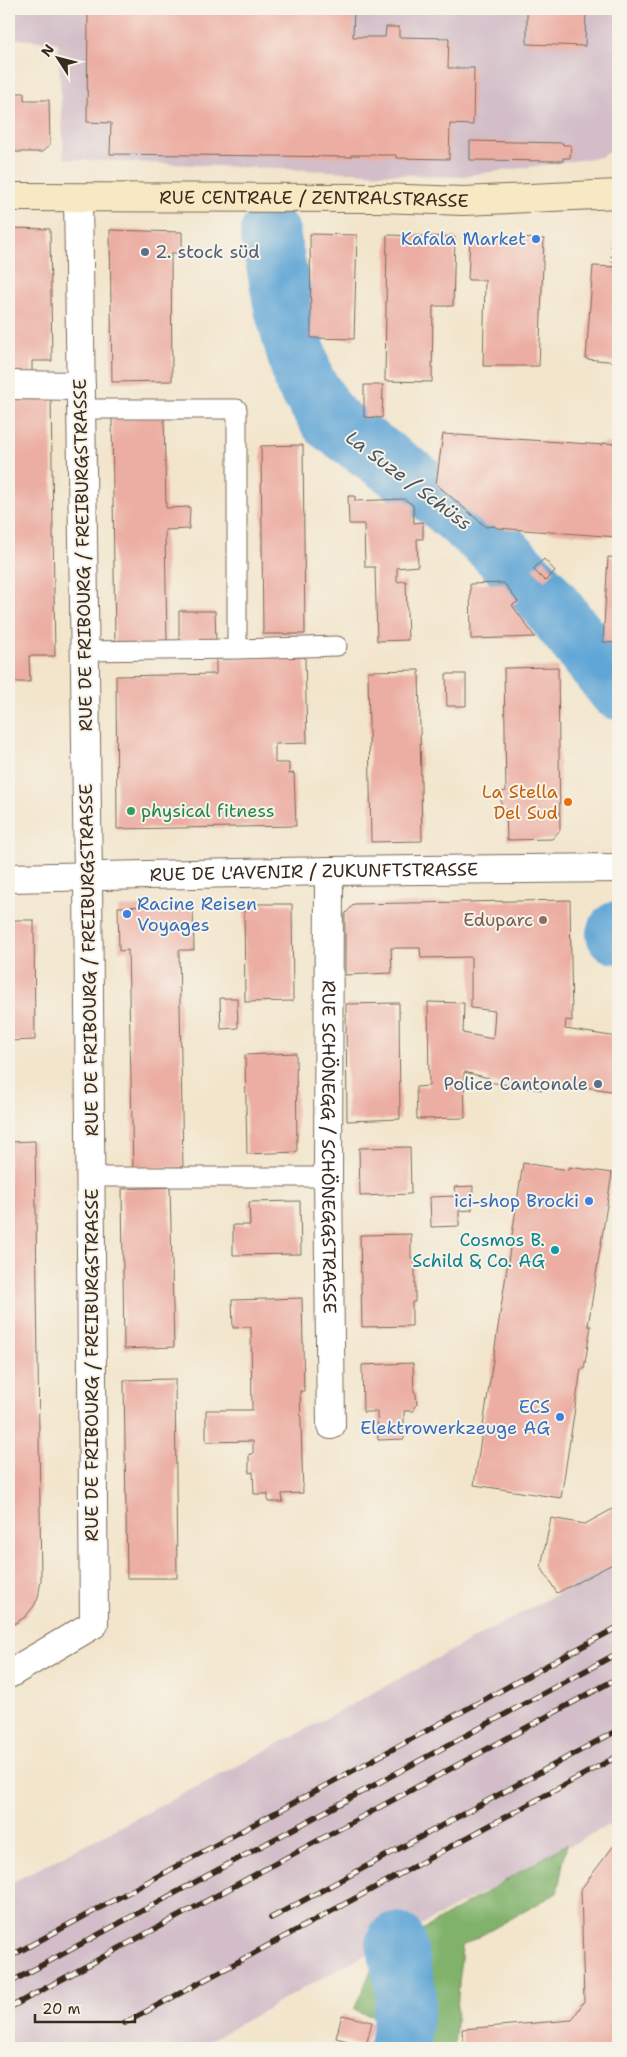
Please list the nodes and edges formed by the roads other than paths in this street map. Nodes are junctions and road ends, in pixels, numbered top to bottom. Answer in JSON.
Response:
{"nodes":[{"id":1,"x":618,"y":194,"type":"edge"},
{"id":2,"x":9,"y":197,"type":"edge"},
{"id":3,"x":78,"y":198,"type":"junction"},
{"id":4,"x":9,"y":386,"type":"edge"},
{"id":5,"x":81,"y":398,"type":"junction"},
{"id":6,"x":337,"y":646,"type":"dead end"},
{"id":7,"x":237,"y":649,"type":"junction"},
{"id":8,"x":84,"y":651,"type":"junction"},
{"id":9,"x":618,"y":868,"type":"edge"},
{"id":10,"x":329,"y":871,"type":"junction"},
{"id":11,"x":88,"y":877,"type":"junction"},
{"id":12,"x":9,"y":878,"type":"edge"},
{"id":13,"x":91,"y":1177,"type":"junction"},
{"id":14,"x":328,"y":1177,"type":"junction"},
{"id":15,"x":331,"y":1425,"type":"dead end"},
{"id":16,"x":9,"y":1674,"type":"edge"}],
"edges":[{"from":1,"to":3,"type":"main road","name":"RUE CENTRALE / ZENTRALSTRASSE"},
{"from":2,"to":3,"type":"main road","name":"RUE CENTRALE / ZENTRALSTRASSE"},
{"from":3,"to":5,"type":"street","name":"RUE DE FRIBOURG / FREIBURGSTRASSE"},
{"from":4,"to":5,"type":"street"},
{"from":5,"to":7,"type":"lane"},
{"from":5,"to":8,"type":"street","name":"RUE DE FRIBOURG / FREIBURGSTRASSE"},
{"from":6,"to":7,"type":"lane"},
{"from":7,"to":8,"type":"lane"},
{"from":8,"to":11,"type":"street","name":"RUE DE FRIBOURG / FREIBURGSTRASSE"},
{"from":9,"to":10,"type":"street","name":"RUE DE L'AVENIR / ZUKUNFTSTRASSE"},
{"from":10,"to":11,"type":"street","name":"RUE DE L'AVENIR / ZUKUNFTSTRASSE"},
{"from":10,"to":14,"type":"street","name":"RUE SCHÖNEGG / SCHÖNEGGSTRASSE"},
{"from":11,"to":12,"type":"street","name":"RUE DE L'AVENIR / ZUKUNFTSTRASSE"},
{"from":11,"to":13,"type":"street","name":"RUE DE FRIBOURG / FREIBURGSTRASSE"},
{"from":13,"to":14,"type":"lane"},
{"from":13,"to":16,"type":"street","name":"RUE DE FRIBOURG / FREIBURGSTRASSE"},
{"from":14,"to":15,"type":"street","name":"RUE SCHÖNEGG / SCHÖNEGGSTRASSE"}]}
